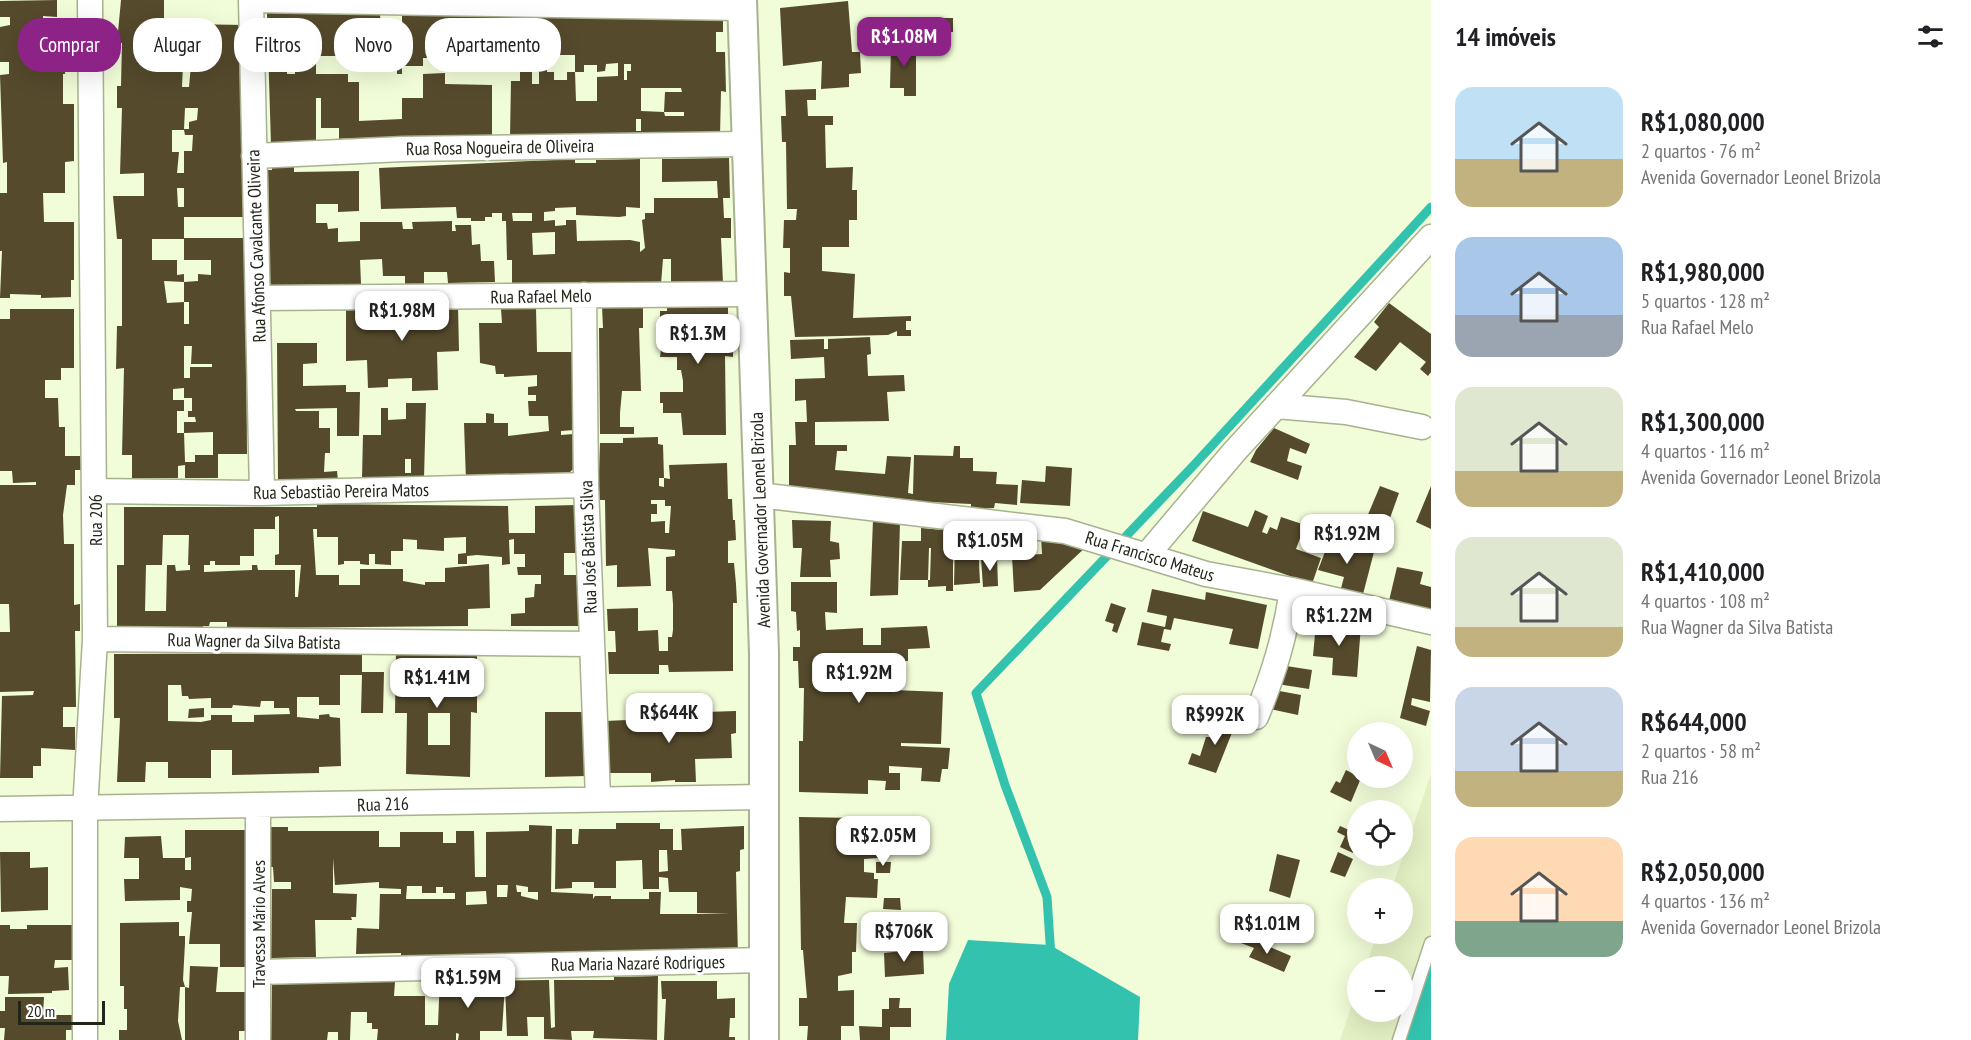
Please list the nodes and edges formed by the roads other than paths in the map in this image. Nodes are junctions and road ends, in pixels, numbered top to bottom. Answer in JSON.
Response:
{"nodes":[{"id":1,"x":90,"y":0,"type":"edge"},
{"id":2,"x":251,"y":0,"type":"edge"},
{"id":3,"x":742,"y":4,"type":"edge"},
{"id":4,"x":745,"y":144,"type":"junction"},
{"id":5,"x":254,"y":156,"type":"junction"},
{"id":6,"x":1431,"y":237,"type":"edge"},
{"id":7,"x":752,"y":294,"type":"junction"},
{"id":8,"x":584,"y":295,"type":"junction"},
{"id":9,"x":258,"y":298,"type":"junction"},
{"id":10,"x":1276,"y":406,"type":"junction"},
{"id":11,"x":1422,"y":427,"type":"dead end"},
{"id":12,"x":586,"y":485,"type":"junction"},
{"id":13,"x":95,"y":491,"type":"junction"},
{"id":14,"x":262,"y":493,"type":"junction"},
{"id":15,"x":759,"y":495,"type":"junction"},
{"id":16,"x":1146,"y":556,"type":"junction"},
{"id":17,"x":1292,"y":590,"type":"junction"},
{"id":18,"x":1431,"y":622,"type":"edge"},
{"id":19,"x":95,"y":639,"type":"junction"},
{"id":20,"x":592,"y":644,"type":"junction"},
{"id":21,"x":1256,"y":717,"type":"dead end"},
{"id":22,"x":598,"y":798,"type":"junction"},
{"id":23,"x":765,"y":798,"type":"junction"},
{"id":24,"x":258,"y":807,"type":"junction"},
{"id":25,"x":0,"y":809,"type":"edge"},
{"id":26,"x":85,"y":810,"type":"junction"},
{"id":27,"x":1431,"y":943,"type":"edge"},
{"id":28,"x":765,"y":960,"type":"junction"},
{"id":29,"x":258,"y":972,"type":"junction"},
{"id":30,"x":85,"y":1040,"type":"edge"},
{"id":31,"x":258,"y":1040,"type":"edge"},
{"id":32,"x":764,"y":1040,"type":"edge"},
{"id":33,"x":1399,"y":1040,"type":"edge"}],
"edges":[{"from":1,"to":13,"type":"street","name":"Rua 206"},
{"from":2,"to":3,"type":"street"},
{"from":2,"to":5,"type":"street","name":"Rua Afonso Cavalcante Oliveira"},
{"from":3,"to":4,"type":"street","name":"Avenida Governador Leonel Brizola"},
{"from":4,"to":5,"type":"street","name":"Rua Rosa Nogueira de Oliveira"},
{"from":4,"to":7,"type":"street","name":"Avenida Governador Leonel Brizola"},
{"from":5,"to":9,"type":"street","name":"Rua Afonso Cavalcante Oliveira"},
{"from":6,"to":10,"type":"street"},
{"from":7,"to":8,"type":"street","name":"Rua Rafael Melo"},
{"from":7,"to":15,"type":"street","name":"Avenida Governador Leonel Brizola"},
{"from":8,"to":9,"type":"street","name":"Rua Rafael Melo"},
{"from":8,"to":12,"type":"street","name":"Rua José Batista Silva"},
{"from":9,"to":14,"type":"street","name":"Rua Afonso Cavalcante Oliveira"},
{"from":10,"to":11,"type":"street"},
{"from":10,"to":16,"type":"street"},
{"from":12,"to":14,"type":"street","name":"Rua Sebastião Pereira Matos"},
{"from":12,"to":20,"type":"street","name":"Rua José Batista Silva"},
{"from":13,"to":14,"type":"street","name":"Rua Sebastião Pereira Matos"},
{"from":13,"to":19,"type":"street","name":"Rua 206"},
{"from":15,"to":16,"type":"street","name":"Rua Francisco Mateus"},
{"from":15,"to":23,"type":"street","name":"Avenida Governador Leonel Brizola"},
{"from":16,"to":17,"type":"street","name":"Rua Francisco Mateus"},
{"from":17,"to":18,"type":"street","name":"Rua Francisco Mateus"},
{"from":17,"to":21,"type":"street"},
{"from":19,"to":20,"type":"street","name":"Rua Wagner da Silva Batista"},
{"from":19,"to":26,"type":"street","name":"Rua 206"},
{"from":20,"to":22,"type":"street","name":"Rua José Batista Silva"},
{"from":22,"to":23,"type":"street","name":"Rua 216"},
{"from":22,"to":24,"type":"street","name":"Rua 216"},
{"from":23,"to":28,"type":"street","name":"Avenida Governador Leonel Brizola"},
{"from":24,"to":26,"type":"street","name":"Rua 216"},
{"from":24,"to":29,"type":"street","name":"Travessa Mário Alves"},
{"from":25,"to":26,"type":"street","name":"Rua 216"},
{"from":26,"to":30,"type":"street","name":"Rua 206"},
{"from":27,"to":33,"type":"lane"},
{"from":28,"to":29,"type":"street","name":"Rua Maria Nazaré Rodrigues"},
{"from":28,"to":32,"type":"street","name":"Avenida Governador Leonel Brizola"},
{"from":29,"to":31,"type":"street","name":"Travessa Mário Alves"}]}
